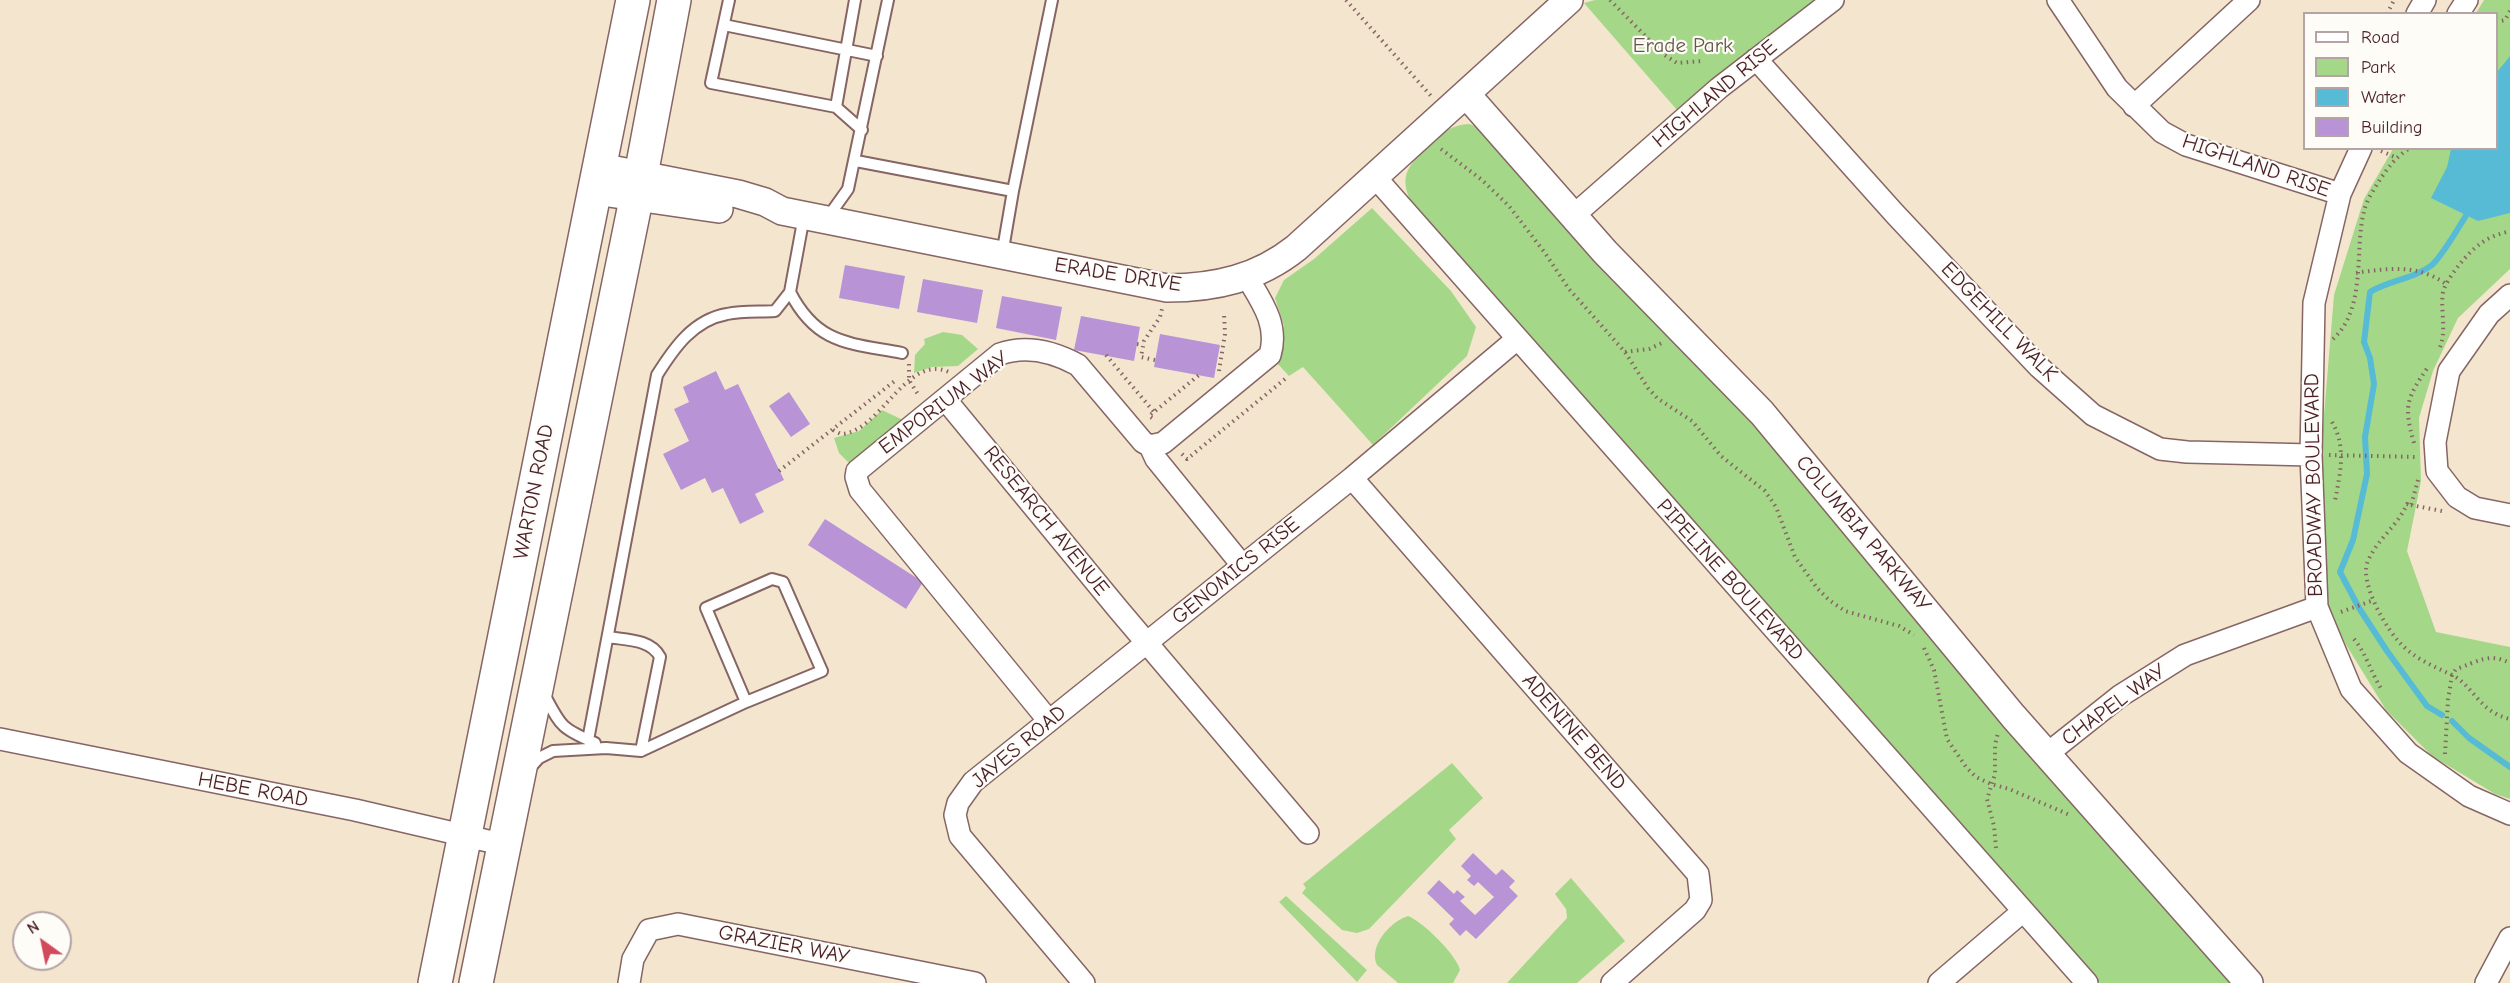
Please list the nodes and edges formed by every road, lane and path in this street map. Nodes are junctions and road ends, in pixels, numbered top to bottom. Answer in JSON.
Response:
{"nodes":[{"id":1,"x":633,"y":0,"type":"edge"},
{"id":2,"x":674,"y":0,"type":"edge"},
{"id":3,"x":729,"y":0,"type":"edge"},
{"id":4,"x":855,"y":0,"type":"edge"},
{"id":5,"x":888,"y":0,"type":"edge"},
{"id":6,"x":1052,"y":0,"type":"edge"},
{"id":7,"x":1346,"y":0,"type":"edge"},
{"id":8,"x":1569,"y":0,"type":"edge"},
{"id":9,"x":1610,"y":0,"type":"edge"},
{"id":10,"x":1833,"y":0,"type":"edge"},
{"id":11,"x":2058,"y":0,"type":"edge"},
{"id":12,"x":2249,"y":0,"type":"edge"},
{"id":13,"x":2510,"y":11,"type":"edge"},
{"id":14,"x":2498,"y":22,"type":"edge"},
{"id":15,"x":724,"y":26,"type":"junction"},
{"id":16,"x":846,"y":51,"type":"junction"},
{"id":17,"x":877,"y":56,"type":"junction"},
{"id":18,"x":1756,"y":59,"type":"junction"},
{"id":19,"x":1702,"y":61,"type":"dead end"},
{"id":20,"x":1466,"y":94,"type":"junction"},
{"id":21,"x":2134,"y":106,"type":"junction"},
{"id":22,"x":836,"y":107,"type":"junction"},
{"id":23,"x":1446,"y":112,"type":"junction"},
{"id":24,"x":862,"y":130,"type":"junction"},
{"id":25,"x":1438,"y":146,"type":"dead end"},
{"id":26,"x":2371,"y":150,"type":"edge"},
{"id":27,"x":2407,"y":150,"type":"edge"},
{"id":28,"x":2395,"y":157,"type":"junction"},
{"id":29,"x":856,"y":161,"type":"junction"},
{"id":30,"x":1375,"y":177,"type":"junction"},
{"id":31,"x":597,"y":179,"type":"junction"},
{"id":32,"x":639,"y":187,"type":"junction"},
{"id":33,"x":1013,"y":191,"type":"junction"},
{"id":34,"x":2340,"y":194,"type":"junction"},
{"id":35,"x":804,"y":216,"type":"junction"},
{"id":36,"x":1573,"y":216,"type":"junction"},
{"id":37,"x":1002,"y":255,"type":"junction"},
{"id":38,"x":2356,"y":273,"type":"junction"},
{"id":39,"x":1247,"y":277,"type":"junction"},
{"id":40,"x":2446,"y":284,"type":"dead end"},
{"id":41,"x":790,"y":292,"type":"junction"},
{"id":42,"x":2510,"y":295,"type":"edge"},
{"id":43,"x":1162,"y":305,"type":"dead end"},
{"id":44,"x":1224,"y":313,"type":"dead end"},
{"id":45,"x":1517,"y":339,"type":"junction"},
{"id":46,"x":1665,"y":340,"type":"dead end"},
{"id":47,"x":2329,"y":343,"type":"dead end"},
{"id":48,"x":1137,"y":344,"type":"dead end"},
{"id":49,"x":1143,"y":345,"type":"junction"},
{"id":50,"x":1625,"y":352,"type":"junction"},
{"id":51,"x":907,"y":355,"type":"joint"},
{"id":52,"x":1106,"y":355,"type":"dead end"},
{"id":53,"x":1155,"y":360,"type":"dead end"},
{"id":54,"x":1214,"y":373,"type":"dead end"},
{"id":55,"x":952,"y":374,"type":"dead end"},
{"id":56,"x":896,"y":380,"type":"dead end"},
{"id":57,"x":909,"y":380,"type":"junction"},
{"id":58,"x":945,"y":399,"type":"junction"},
{"id":59,"x":924,"y":401,"type":"dead end"},
{"id":60,"x":1154,"y":412,"type":"dead end"},
{"id":61,"x":2331,"y":419,"type":"dead end"},
{"id":62,"x":833,"y":430,"type":"junction"},
{"id":63,"x":1150,"y":446,"type":"junction"},
{"id":64,"x":2311,"y":455,"type":"junction"},
{"id":65,"x":2346,"y":455,"type":"dead end"},
{"id":66,"x":2436,"y":459,"type":"junction"},
{"id":67,"x":779,"y":471,"type":"dead end"},
{"id":68,"x":1352,"y":478,"type":"junction"},
{"id":69,"x":2332,"y":512,"type":"dead end"},
{"id":70,"x":2510,"y":515,"type":"edge"},
{"id":71,"x":1242,"y":565,"type":"junction"},
{"id":72,"x":2372,"y":601,"type":"dead end"},
{"id":73,"x":2325,"y":606,"type":"junction"},
{"id":74,"x":2343,"y":611,"type":"dead end"},
{"id":75,"x":2337,"y":614,"type":"dead end"},
{"id":76,"x":2351,"y":636,"type":"dead end"},
{"id":77,"x":608,"y":637,"type":"junction"},
{"id":78,"x":1147,"y":643,"type":"junction"},
{"id":79,"x":2510,"y":663,"type":"edge"},
{"id":80,"x":2456,"y":669,"type":"dead end"},
{"id":81,"x":537,"y":680,"type":"junction"},
{"id":82,"x":2385,"y":696,"type":"dead end"},
{"id":83,"x":746,"y":702,"type":"junction"},
{"id":84,"x":2510,"y":719,"type":"edge"},
{"id":85,"x":1049,"y":721,"type":"junction"},
{"id":86,"x":2001,"y":726,"type":"dead end"},
{"id":87,"x":0,"y":739,"type":"edge"},
{"id":88,"x":588,"y":740,"type":"junction"},
{"id":89,"x":606,"y":748,"type":"junction"},
{"id":90,"x":2438,"y":749,"type":"dead end"},
{"id":91,"x":641,"y":752,"type":"junction"},
{"id":92,"x":2048,"y":754,"type":"junction"},
{"id":93,"x":2445,"y":755,"type":"junction"},
{"id":94,"x":2454,"y":761,"type":"dead end"},
{"id":95,"x":516,"y":782,"type":"junction"},
{"id":96,"x":1991,"y":784,"type":"junction"},
{"id":97,"x":2510,"y":814,"type":"edge"},
{"id":98,"x":2071,"y":816,"type":"dead end"},
{"id":99,"x":1308,"y":833,"type":"dead end"},
{"id":100,"x":463,"y":837,"type":"junction"},
{"id":101,"x":505,"y":845,"type":"junction"},
{"id":102,"x":1996,"y":855,"type":"dead end"},
{"id":103,"x":2022,"y":912,"type":"junction"},
{"id":104,"x":2510,"y":938,"type":"edge"},
{"id":105,"x":435,"y":983,"type":"edge"},
{"id":106,"x":477,"y":983,"type":"edge"},
{"id":107,"x":629,"y":983,"type":"edge"},
{"id":108,"x":975,"y":983,"type":"edge"},
{"id":109,"x":1084,"y":983,"type":"edge"},
{"id":110,"x":1612,"y":983,"type":"edge"},
{"id":111,"x":1939,"y":983,"type":"edge"},
{"id":112,"x":2087,"y":983,"type":"edge"},
{"id":113,"x":2249,"y":983,"type":"edge"},
{"id":114,"x":2486,"y":983,"type":"edge"}],
"edges":[{"from":1,"to":31,"type":"main road","name":"WARTON ROAD"},
{"from":2,"to":32,"type":"main road","name":"WARTON ROAD"},
{"from":3,"to":15,"type":"lane"},
{"from":4,"to":16,"type":"lane"},
{"from":5,"to":17,"type":"lane"},
{"from":6,"to":33,"type":"lane"},
{"from":7,"to":23,"type":"path"},
{"from":8,"to":20,"type":"street","name":"ERADE DRIVE"},
{"from":9,"to":19,"type":"path"},
{"from":10,"to":18,"type":"street","name":"HIGHLAND RISE"},
{"from":11,"to":21,"type":"street","name":"HIGHLAND RISE"},
{"from":12,"to":21,"type":"street"},
{"from":13,"to":14,"type":"path"},
{"from":15,"to":16,"type":"lane"},
{"from":15,"to":22,"type":"lane"},
{"from":16,"to":17,"type":"lane"},
{"from":16,"to":22,"type":"lane"},
{"from":17,"to":24,"type":"lane"},
{"from":18,"to":36,"type":"street","name":"HIGHLAND RISE"},
{"from":18,"to":64,"type":"street","name":"EDGEHILL WALK"},
{"from":20,"to":23,"type":"street","name":"ERADE DRIVE"},
{"from":20,"to":36,"type":"street","name":"COLUMBIA PARKWAY"},
{"from":21,"to":34,"type":"street","name":"HIGHLAND RISE"},
{"from":22,"to":24,"type":"lane"},
{"from":23,"to":30,"type":"street","name":"ERADE DRIVE"},
{"from":24,"to":29,"type":"lane"},
{"from":25,"to":50,"type":"path"},
{"from":26,"to":28,"type":"path"},
{"from":26,"to":34,"type":"street","name":"BROADWAY BOULEVARD"},
{"from":27,"to":28,"type":"path"},
{"from":28,"to":38,"type":"path"},
{"from":29,"to":33,"type":"lane"},
{"from":29,"to":35,"type":"lane"},
{"from":30,"to":39,"type":"street","name":"ERADE DRIVE"},
{"from":30,"to":45,"type":"street","name":"PIPELINE BOULEVARD"},
{"from":31,"to":32,"type":"street","name":"ERADE DRIVE"},
{"from":31,"to":100,"type":"main road","name":"WARTON ROAD"},
{"from":32,"to":35,"type":"street","name":"ERADE DRIVE"},
{"from":32,"to":81,"type":"main road","name":"WARTON ROAD"},
{"from":33,"to":37,"type":"lane"},
{"from":34,"to":64,"type":"street","name":"BROADWAY BOULEVARD"},
{"from":35,"to":37,"type":"street","name":"ERADE DRIVE"},
{"from":35,"to":41,"type":"lane"},
{"from":36,"to":92,"type":"street","name":"COLUMBIA PARKWAY"},
{"from":37,"to":39,"type":"street","name":"ERADE DRIVE"},
{"from":38,"to":40,"type":"path"},
{"from":38,"to":47,"type":"path"},
{"from":39,"to":63,"type":"street"},
{"from":41,"to":51,"type":"lane"},
{"from":41,"to":77,"type":"lane"},
{"from":42,"to":66,"type":"street"},
{"from":43,"to":49,"type":"path"},
{"from":44,"to":54,"type":"path"},
{"from":45,"to":68,"type":"street","name":"GENOMICS RISE"},
{"from":45,"to":103,"type":"street","name":"PIPELINE BOULEVARD"},
{"from":46,"to":50,"type":"path"},
{"from":48,"to":49,"type":"path"},
{"from":49,"to":53,"type":"path"},
{"from":50,"to":96,"type":"path"},
{"from":51,"to":57,"type":"path"},
{"from":52,"to":60,"type":"path"},
{"from":55,"to":57,"type":"path"},
{"from":56,"to":62,"type":"path"},
{"from":57,"to":59,"type":"path"},
{"from":57,"to":62,"type":"path"},
{"from":58,"to":63,"type":"street","name":"EMPORIUM WAY"},
{"from":58,"to":78,"type":"street","name":"RESEARCH AVENUE"},
{"from":58,"to":85,"type":"street","name":"EMPORIUM WAY"},
{"from":61,"to":69,"type":"path"},
{"from":62,"to":67,"type":"path"},
{"from":63,"to":71,"type":"street","name":"EMPORIUM WAY"},
{"from":64,"to":73,"type":"street","name":"BROADWAY BOULEVARD"},
{"from":65,"to":66,"type":"path"},
{"from":66,"to":70,"type":"street"},
{"from":68,"to":71,"type":"street","name":"GENOMICS RISE"},
{"from":68,"to":110,"type":"street","name":"ADENINE BEND"},
{"from":71,"to":78,"type":"street","name":"GENOMICS RISE"},
{"from":72,"to":74,"type":"path"},
{"from":73,"to":75,"type":"path"},
{"from":73,"to":92,"type":"street","name":"CHAPEL WAY"},
{"from":73,"to":97,"type":"street","name":"BROADWAY BOULEVARD"},
{"from":76,"to":82,"type":"path"},
{"from":77,"to":88,"type":"lane"},
{"from":77,"to":91,"type":"lane"},
{"from":78,"to":85,"type":"street","name":"JAYES ROAD"},
{"from":78,"to":99,"type":"street"},
{"from":79,"to":80,"type":"path"},
{"from":81,"to":88,"type":"lane"},
{"from":81,"to":95,"type":"main road","name":"WARTON ROAD"},
{"from":83,"to":83,"type":"lane"},
{"from":83,"to":91,"type":"lane"},
{"from":84,"to":93,"type":"path"},
{"from":85,"to":109,"type":"street","name":"JAYES ROAD"},
{"from":86,"to":96,"type":"path"},
{"from":87,"to":100,"type":"street","name":"HEBE ROAD"},
{"from":88,"to":89,"type":"lane"},
{"from":89,"to":91,"type":"lane"},
{"from":89,"to":95,"type":"lane"},
{"from":90,"to":93,"type":"path"},
{"from":92,"to":113,"type":"street","name":"COLUMBIA PARKWAY"},
{"from":93,"to":94,"type":"path"},
{"from":95,"to":101,"type":"main road","name":"WARTON ROAD"},
{"from":96,"to":98,"type":"path"},
{"from":96,"to":102,"type":"path"},
{"from":100,"to":101,"type":"street","name":"HEBE ROAD"},
{"from":100,"to":105,"type":"main road","name":"WARTON ROAD"},
{"from":101,"to":106,"type":"main road","name":"WARTON ROAD"},
{"from":103,"to":111,"type":"street"},
{"from":103,"to":112,"type":"street","name":"PIPELINE BOULEVARD"},
{"from":104,"to":114,"type":"street"},
{"from":107,"to":108,"type":"street","name":"GRAZIER WAY"}]}
